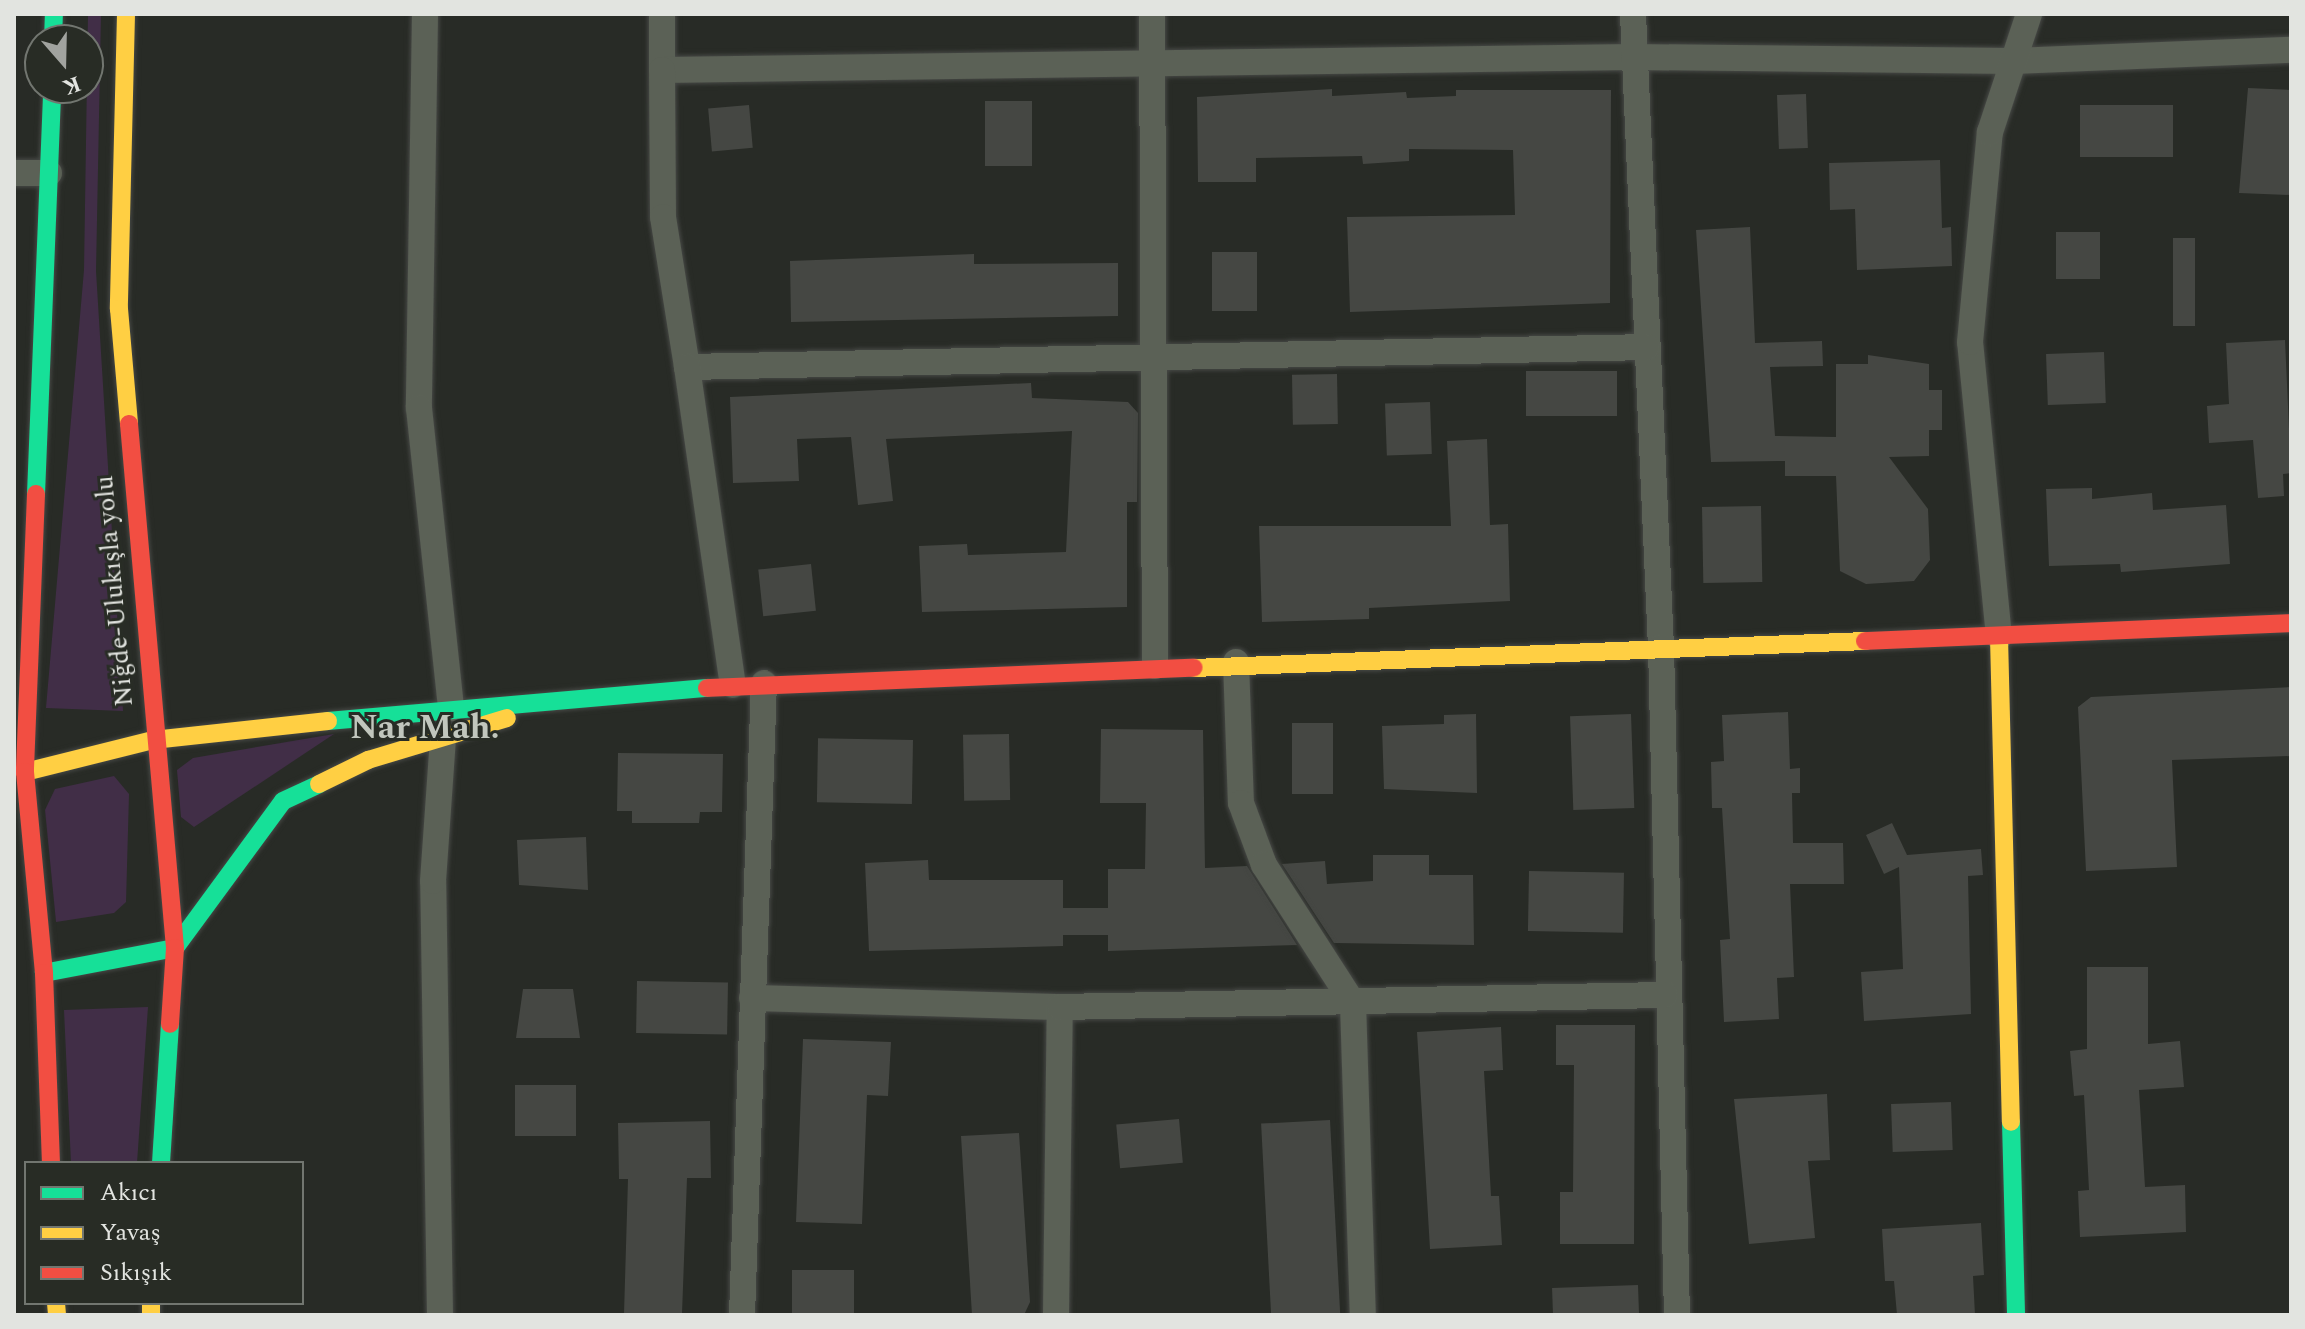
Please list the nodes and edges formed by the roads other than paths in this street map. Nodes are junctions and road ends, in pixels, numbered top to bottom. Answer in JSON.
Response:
{"nodes":[{"id":1,"x":126,"y":14,"type":"edge"},
{"id":2,"x":425,"y":14,"type":"edge"},
{"id":3,"x":662,"y":14,"type":"edge"},
{"id":4,"x":1152,"y":14,"type":"edge"},
{"id":5,"x":1633,"y":14,"type":"edge"},
{"id":6,"x":2029,"y":14,"type":"edge"},
{"id":7,"x":2291,"y":50,"type":"edge"},
{"id":8,"x":1634,"y":57,"type":"junction"},
{"id":9,"x":2014,"y":61,"type":"junction"},
{"id":10,"x":1152,"y":66,"type":"junction"},
{"id":11,"x":662,"y":70,"type":"junction"},
{"id":12,"x":51,"y":104,"type":"edge"},
{"id":13,"x":14,"y":173,"type":"edge"},
{"id":14,"x":49,"y":173,"type":"junction"},
{"id":15,"x":1647,"y":347,"type":"junction"},
{"id":16,"x":1153,"y":358,"type":"junction"},
{"id":17,"x":687,"y":367,"type":"junction"},
{"id":18,"x":2291,"y":623,"type":"edge"},
{"id":19,"x":1999,"y":637,"type":"junction"},
{"id":20,"x":1661,"y":647,"type":"junction"},
{"id":21,"x":1236,"y":662,"type":"junction"},
{"id":22,"x":1155,"y":666,"type":"junction"},
{"id":23,"x":764,"y":683,"type":"junction"},
{"id":24,"x":733,"y":685,"type":"junction"},
{"id":25,"x":589,"y":693,"type":"junction"},
{"id":26,"x":451,"y":708,"type":"junction"},
{"id":27,"x":443,"y":737,"type":"junction"},
{"id":28,"x":153,"y":740,"type":"junction"},
{"id":29,"x":19,"y":773,"type":"edge"},
{"id":30,"x":175,"y":948,"type":"junction"},
{"id":31,"x":14,"y":971,"type":"edge"},
{"id":32,"x":44,"y":973,"type":"junction"},
{"id":33,"x":1665,"y":995,"type":"junction"},
{"id":34,"x":752,"y":998,"type":"junction"},
{"id":35,"x":1353,"y":1003,"type":"junction"},
{"id":36,"x":1060,"y":1007,"type":"junction"},
{"id":37,"x":51,"y":1161,"type":"edge"},
{"id":38,"x":161,"y":1161,"type":"edge"},
{"id":39,"x":440,"y":1315,"type":"edge"},
{"id":40,"x":742,"y":1315,"type":"edge"},
{"id":41,"x":1056,"y":1315,"type":"edge"},
{"id":42,"x":1363,"y":1315,"type":"edge"},
{"id":43,"x":1677,"y":1315,"type":"edge"},
{"id":44,"x":2016,"y":1315,"type":"edge"}],
"edges":[{"from":1,"to":28,"type":"main road","name":"Niğde-Ulukışla yolu"},
{"from":2,"to":26,"type":"street"},
{"from":3,"to":11,"type":"street"},
{"from":4,"to":10,"type":"street"},
{"from":5,"to":8,"type":"street"},
{"from":6,"to":9,"type":"street"},
{"from":7,"to":9,"type":"street"},
{"from":8,"to":9,"type":"street"},
{"from":8,"to":10,"type":"street"},
{"from":8,"to":15,"type":"street"},
{"from":9,"to":19,"type":"street"},
{"from":10,"to":11,"type":"street"},
{"from":10,"to":16,"type":"street"},
{"from":11,"to":17,"type":"street"},
{"from":12,"to":14,"type":"main road"},
{"from":13,"to":14,"type":"street"},
{"from":14,"to":29,"type":"main road"},
{"from":15,"to":16,"type":"street"},
{"from":15,"to":20,"type":"street"},
{"from":16,"to":17,"type":"street"},
{"from":16,"to":22,"type":"street"},
{"from":17,"to":24,"type":"street"},
{"from":18,"to":19,"type":"main road"},
{"from":19,"to":20,"type":"main road"},
{"from":19,"to":44,"type":"main road"},
{"from":20,"to":21,"type":"main road"},
{"from":20,"to":33,"type":"street"},
{"from":21,"to":22,"type":"main road"},
{"from":21,"to":35,"type":"street"},
{"from":22,"to":23,"type":"main road"},
{"from":23,"to":24,"type":"main road"},
{"from":23,"to":34,"type":"street"},
{"from":24,"to":25,"type":"main road"},
{"from":25,"to":26,"type":"main road"},
{"from":25,"to":27,"type":"main road"},
{"from":26,"to":28,"type":"main road"},
{"from":27,"to":30,"type":"main road"},
{"from":27,"to":39,"type":"street"},
{"from":28,"to":29,"type":"main road"},
{"from":28,"to":30,"type":"main road","name":"Niğde-Ulukışla yolu"},
{"from":29,"to":32,"type":"main road"},
{"from":30,"to":32,"type":"main road"},
{"from":30,"to":38,"type":"main road","name":"Niğde-Ulukışla yolu"},
{"from":31,"to":32,"type":"street"},
{"from":32,"to":37,"type":"main road"},
{"from":33,"to":35,"type":"street"},
{"from":33,"to":43,"type":"street"},
{"from":34,"to":36,"type":"street"},
{"from":34,"to":40,"type":"street"},
{"from":35,"to":36,"type":"street"},
{"from":35,"to":42,"type":"street"},
{"from":36,"to":41,"type":"street"}]}
